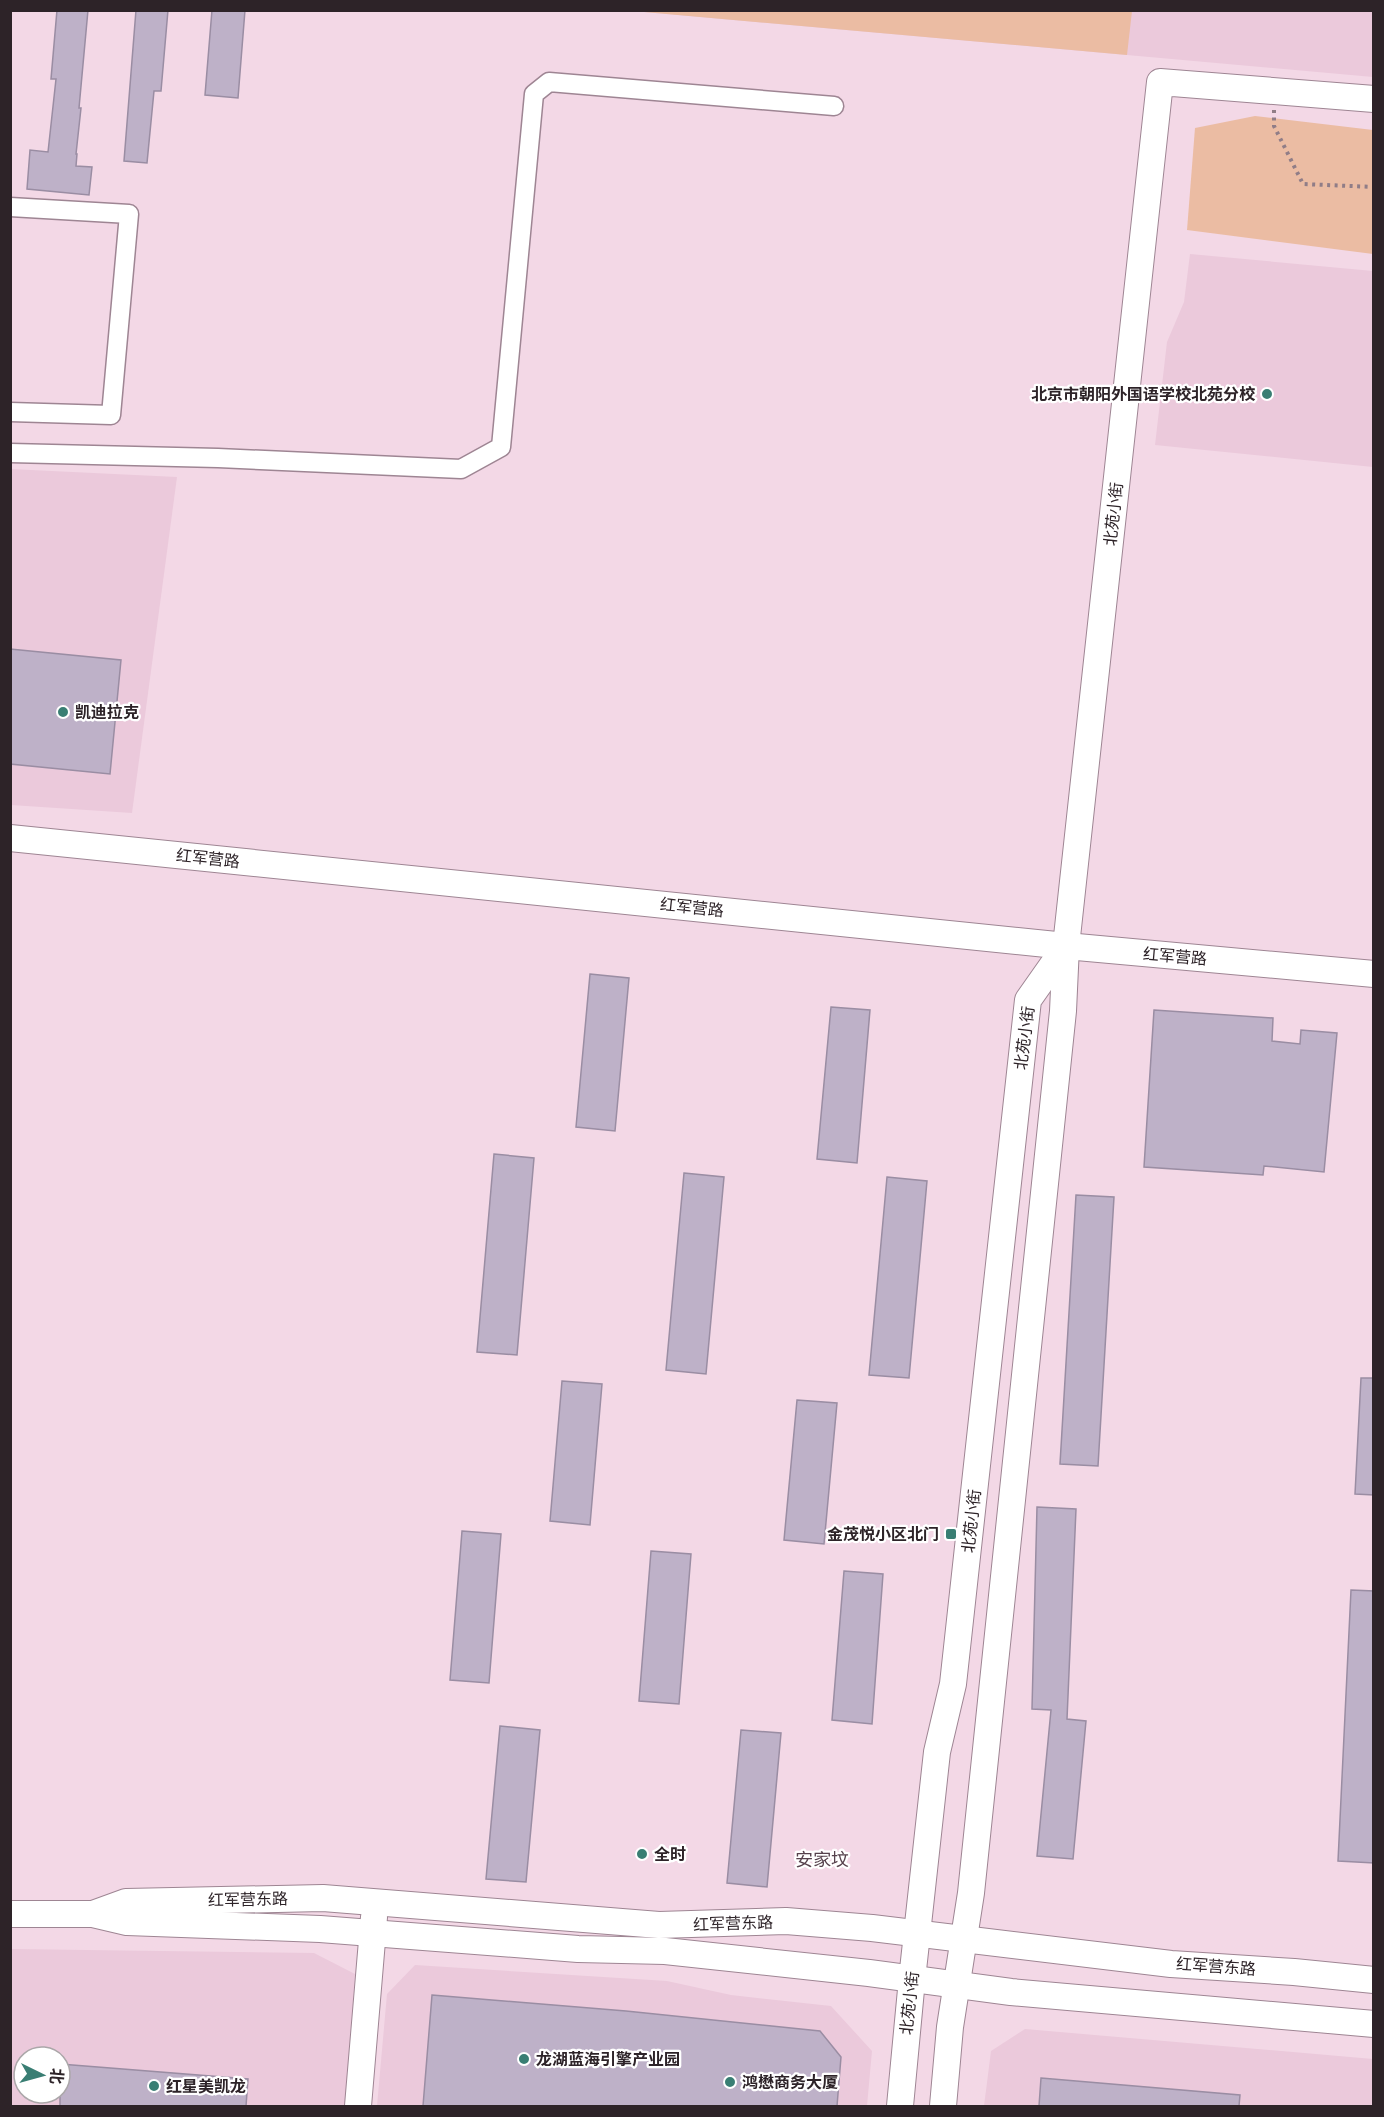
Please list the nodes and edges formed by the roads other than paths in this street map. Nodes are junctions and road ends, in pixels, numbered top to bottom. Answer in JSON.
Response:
{"nodes":[{"id":1,"x":1374,"y":99,"type":"edge"},
{"id":2,"x":834,"y":106,"type":"dead end"},
{"id":3,"x":10,"y":207,"type":"edge"},
{"id":4,"x":10,"y":412,"type":"edge"},
{"id":5,"x":10,"y":453,"type":"edge"},
{"id":6,"x":10,"y":838,"type":"edge"},
{"id":7,"x":1066,"y":946,"type":"junction"},
{"id":8,"x":1374,"y":974,"type":"edge"},
{"id":9,"x":376,"y":1902,"type":"junction"},
{"id":10,"x":10,"y":1914,"type":"edge"},
{"id":11,"x":93,"y":1914,"type":"junction"},
{"id":12,"x":916,"y":1933,"type":"junction"},
{"id":13,"x":373,"y":1934,"type":"junction"},
{"id":14,"x":964,"y":1939,"type":"junction"},
{"id":15,"x":912,"y":1979,"type":"junction"},
{"id":16,"x":1374,"y":1980,"type":"edge"},
{"id":17,"x":957,"y":1984,"type":"junction"},
{"id":18,"x":1374,"y":2024,"type":"edge"},
{"id":19,"x":358,"y":2106,"type":"edge"},
{"id":20,"x":900,"y":2106,"type":"edge"},
{"id":21,"x":943,"y":2106,"type":"edge"}],
"edges":[{"from":1,"to":7,"type":"street","name":"北苑小街"},
{"from":2,"to":5,"type":"street"},
{"from":3,"to":4,"type":"street"},
{"from":6,"to":7,"type":"street","name":"红军营路"},
{"from":7,"to":8,"type":"street","name":"红军营路"},
{"from":7,"to":12,"type":"street","name":"北苑小街"},
{"from":7,"to":14,"type":"street","name":"北苑小街"},
{"from":9,"to":11,"type":"street","name":"红军营东路"},
{"from":9,"to":12,"type":"street","name":"红军营东路"},
{"from":9,"to":13,"type":"street"},
{"from":10,"to":11,"type":"street","name":"红军营东路"},
{"from":11,"to":13,"type":"street","name":"红军营东路"},
{"from":12,"to":14,"type":"street","name":"红军营东路"},
{"from":12,"to":15,"type":"street","name":"北苑小街"},
{"from":13,"to":15,"type":"street","name":"红军营东路"},
{"from":13,"to":19,"type":"street"},
{"from":14,"to":16,"type":"street","name":"红军营东路"},
{"from":14,"to":17,"type":"street","name":"北苑小街"},
{"from":15,"to":17,"type":"street","name":"红军营东路"},
{"from":15,"to":20,"type":"street","name":"北苑小街"},
{"from":17,"to":18,"type":"street","name":"红军营东路"},
{"from":17,"to":21,"type":"street","name":"北苑小街"}]}
